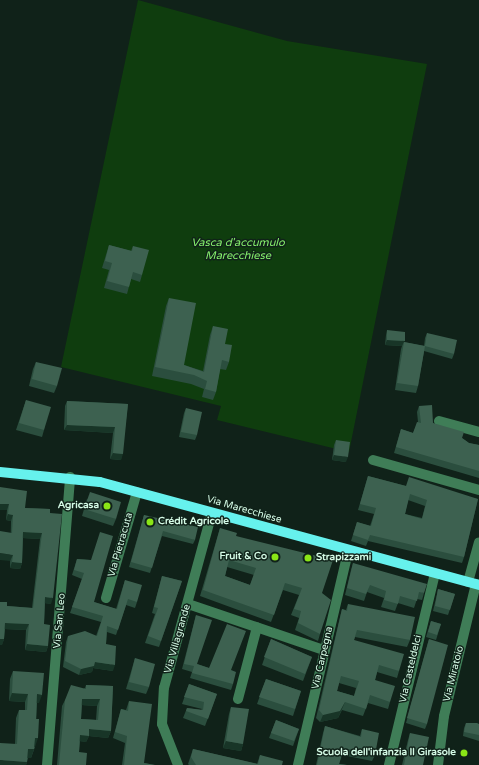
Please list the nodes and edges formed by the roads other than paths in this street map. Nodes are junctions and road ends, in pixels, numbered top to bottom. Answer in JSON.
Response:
{"nodes":[{"id":1,"x":439,"y":421,"type":"dead end"},
{"id":2,"x":479,"y":432,"type":"edge"},
{"id":3,"x":373,"y":460,"type":"dead end"},
{"id":4,"x":0,"y":472,"type":"edge"},
{"id":5,"x":70,"y":477,"type":"junction"},
{"id":6,"x":479,"y":490,"type":"edge"},
{"id":7,"x":137,"y":492,"type":"junction"},
{"id":8,"x":212,"y":513,"type":"junction"},
{"id":9,"x":479,"y":542,"type":"edge"},
{"id":10,"x":348,"y":552,"type":"junction"},
{"id":11,"x":434,"y":573,"type":"junction"},
{"id":12,"x":474,"y":583,"type":"edge"},
{"id":13,"x":106,"y":598,"type":"dead end"},
{"id":14,"x":188,"y":604,"type":"junction"},
{"id":15,"x":257,"y":627,"type":"junction"},
{"id":16,"x":324,"y":650,"type":"junction"},
{"id":17,"x":238,"y":698,"type":"dead end"},
{"id":18,"x":47,"y":765,"type":"edge"},
{"id":19,"x":178,"y":765,"type":"edge"},
{"id":20,"x":298,"y":765,"type":"edge"},
{"id":21,"x":389,"y":765,"type":"edge"},
{"id":22,"x":438,"y":765,"type":"edge"}],
"edges":[{"from":1,"to":2,"type":"street"},
{"from":3,"to":6,"type":"street"},
{"from":4,"to":5,"type":"main road","name":"Via Marecchiese"},
{"from":5,"to":7,"type":"main road","name":"Via Marecchiese"},
{"from":5,"to":18,"type":"street","name":"Via San Leo"},
{"from":7,"to":8,"type":"main road","name":"Via Marecchiese"},
{"from":7,"to":13,"type":"street","name":"Via Pietracuta"},
{"from":8,"to":10,"type":"main road","name":"Via Marecchiese"},
{"from":8,"to":14,"type":"street","name":"Via Villagrande"},
{"from":9,"to":12,"type":"street","name":"Via Miratoio"},
{"from":10,"to":11,"type":"main road","name":"Via Marecchiese"},
{"from":10,"to":16,"type":"street","name":"Via Carpegna"},
{"from":11,"to":12,"type":"main road","name":"Via Marecchiese"},
{"from":11,"to":21,"type":"street","name":"Via Casteldelci"},
{"from":12,"to":22,"type":"street","name":"Via Miratoio"},
{"from":14,"to":15,"type":"street"},
{"from":14,"to":19,"type":"street","name":"Via Villagrande"},
{"from":15,"to":16,"type":"street"},
{"from":15,"to":17,"type":"street"},
{"from":16,"to":20,"type":"street","name":"Via Carpegna"}]}
